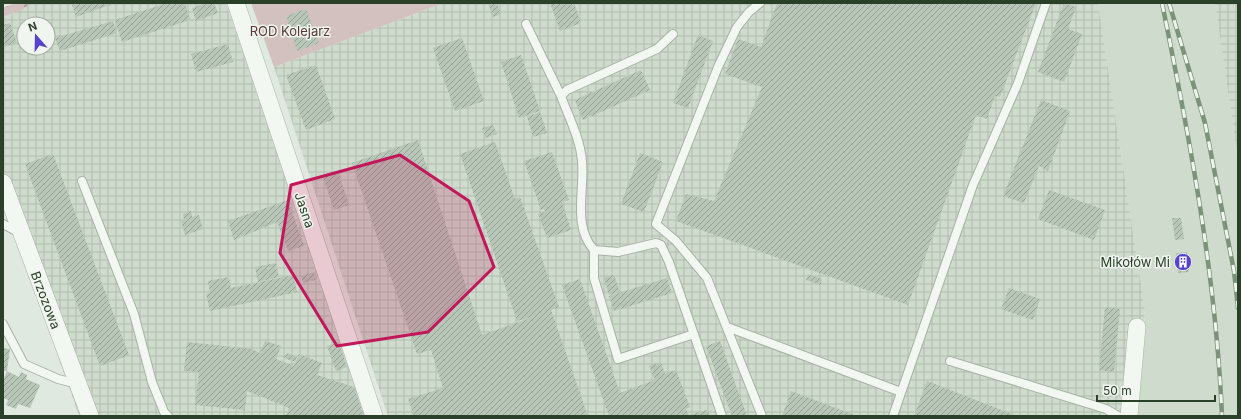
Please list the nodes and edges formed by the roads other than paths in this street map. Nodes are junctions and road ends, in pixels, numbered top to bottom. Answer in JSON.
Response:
{"nodes":[{"id":1,"x":236,"y":3,"type":"edge"},
{"id":2,"x":760,"y":3,"type":"edge"},
{"id":3,"x":1046,"y":3,"type":"edge"},
{"id":4,"x":526,"y":24,"type":"dead end"},
{"id":5,"x":673,"y":34,"type":"dead end"},
{"id":6,"x":561,"y":96,"type":"junction"},
{"id":7,"x":82,"y":182,"type":"dead end"},
{"id":8,"x":3,"y":183,"type":"edge"},
{"id":9,"x":3,"y":224,"type":"edge"},
{"id":10,"x":21,"y":233,"type":"junction"},
{"id":11,"x":594,"y":250,"type":"junction"},
{"id":12,"x":3,"y":324,"type":"edge"},
{"id":13,"x":726,"y":327,"type":"junction"},
{"id":14,"x":1137,"y":327,"type":"dead end"},
{"id":15,"x":694,"y":334,"type":"junction"},
{"id":16,"x":950,"y":361,"type":"dead end"},
{"id":17,"x":79,"y":384,"type":"junction"},
{"id":18,"x":901,"y":392,"type":"junction"},
{"id":19,"x":90,"y":416,"type":"edge"},
{"id":20,"x":168,"y":416,"type":"edge"},
{"id":21,"x":374,"y":416,"type":"edge"},
{"id":22,"x":722,"y":416,"type":"edge"},
{"id":23,"x":762,"y":416,"type":"edge"},
{"id":24,"x":893,"y":416,"type":"edge"},
{"id":25,"x":1118,"y":416,"type":"edge"},
{"id":26,"x":1129,"y":416,"type":"edge"}],
"edges":[{"from":1,"to":21,"type":"street","name":"Jasna"},
{"from":2,"to":13,"type":"lane"},
{"from":3,"to":18,"type":"lane"},
{"from":4,"to":6,"type":"lane"},
{"from":5,"to":6,"type":"lane"},
{"from":6,"to":11,"type":"lane"},
{"from":7,"to":20,"type":"lane"},
{"from":8,"to":10,"type":"street","name":"Brzozowa"},
{"from":9,"to":10,"type":"lane"},
{"from":10,"to":17,"type":"street","name":"Brzozowa"},
{"from":11,"to":15,"type":"lane"},
{"from":11,"to":15,"type":"lane"},
{"from":12,"to":17,"type":"lane"},
{"from":13,"to":18,"type":"lane"},
{"from":13,"to":23,"type":"lane"},
{"from":14,"to":26,"type":"street"},
{"from":15,"to":22,"type":"lane"},
{"from":16,"to":25,"type":"lane"},
{"from":17,"to":19,"type":"street","name":"Brzozowa"},
{"from":18,"to":24,"type":"lane"}]}
